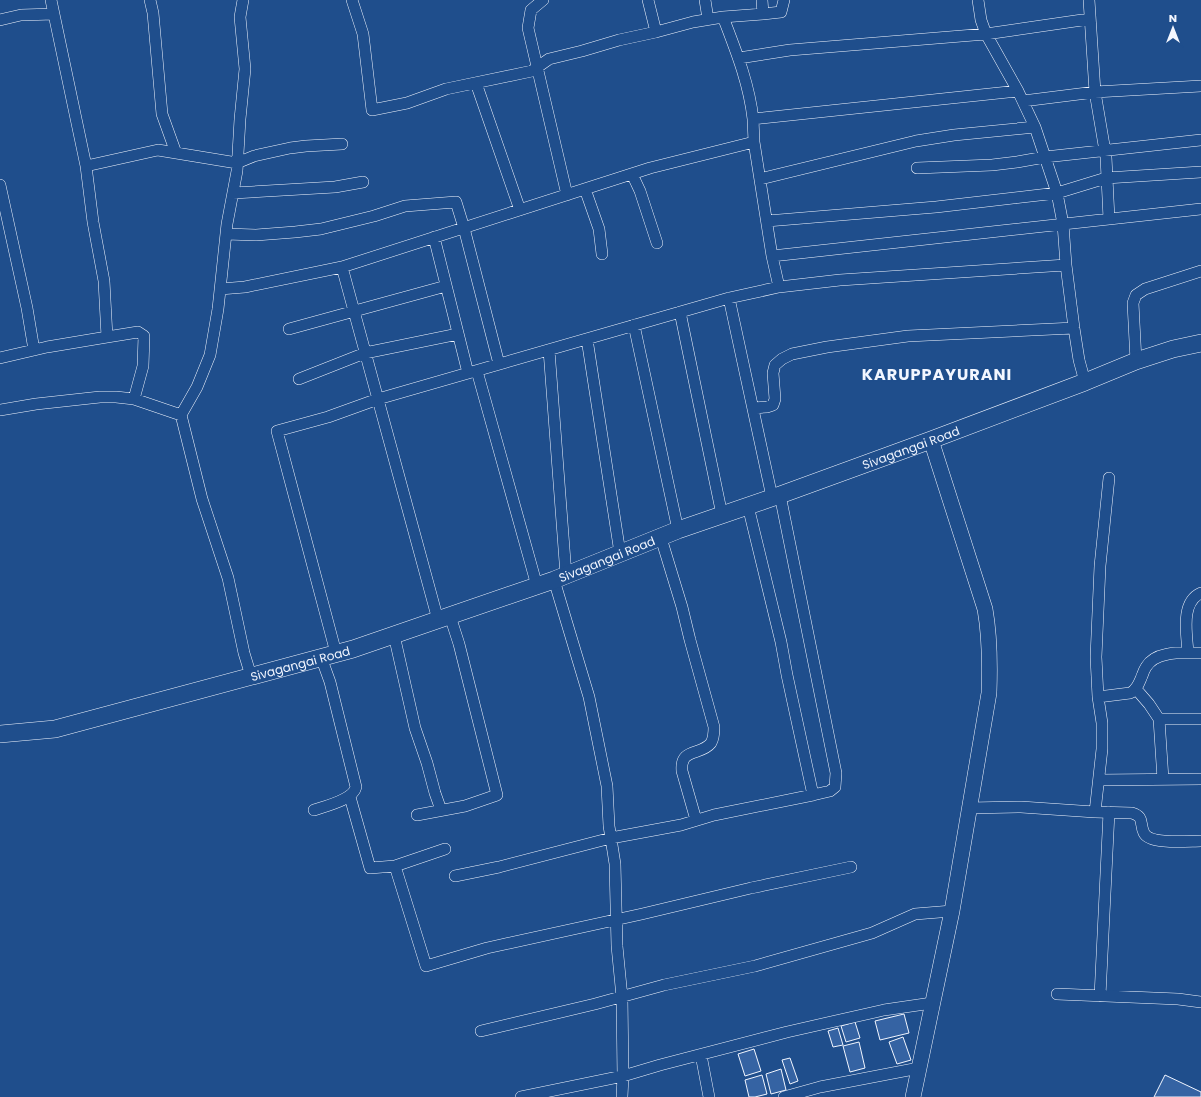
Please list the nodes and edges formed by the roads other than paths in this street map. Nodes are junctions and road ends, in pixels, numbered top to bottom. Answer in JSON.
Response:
{"nodes":[{"id":1,"x":51,"y":0,"type":"edge"},
{"id":2,"x":150,"y":0,"type":"edge"},
{"id":3,"x":243,"y":0,"type":"edge"},
{"id":4,"x":352,"y":0,"type":"edge"},
{"id":5,"x":543,"y":0,"type":"edge"},
{"id":6,"x":648,"y":0,"type":"edge"},
{"id":7,"x":705,"y":0,"type":"edge"},
{"id":8,"x":762,"y":0,"type":"edge"},
{"id":9,"x":784,"y":0,"type":"edge"},
{"id":10,"x":978,"y":0,"type":"edge"},
{"id":11,"x":1089,"y":0,"type":"edge"},
{"id":12,"x":54,"y":14,"type":"junction"},
{"id":13,"x":763,"y":14,"type":"junction"},
{"id":14,"x":723,"y":17,"type":"junction"},
{"id":15,"x":1089,"y":19,"type":"junction"},
{"id":16,"x":0,"y":20,"type":"edge"},
{"id":17,"x":708,"y":20,"type":"junction"},
{"id":18,"x":656,"y":32,"type":"junction"},
{"id":19,"x":986,"y":34,"type":"junction"},
{"id":20,"x":738,"y":58,"type":"junction"},
{"id":21,"x":537,"y":68,"type":"junction"},
{"id":22,"x":476,"y":83,"type":"junction"},
{"id":23,"x":1201,"y":86,"type":"edge"},
{"id":24,"x":1095,"y":92,"type":"junction"},
{"id":25,"x":1020,"y":96,"type":"junction"},
{"id":26,"x":753,"y":119,"type":"junction"},
{"id":27,"x":1035,"y":127,"type":"junction"},
{"id":28,"x":1201,"y":140,"type":"edge"},
{"id":29,"x":754,"y":142,"type":"junction"},
{"id":30,"x":342,"y":144,"type":"dead end"},
{"id":31,"x":1104,"y":150,"type":"junction"},
{"id":32,"x":176,"y":153,"type":"junction"},
{"id":33,"x":1045,"y":157,"type":"junction"},
{"id":34,"x":238,"y":163,"type":"junction"},
{"id":35,"x":86,"y":166,"type":"junction"},
{"id":36,"x":917,"y":168,"type":"dead end"},
{"id":37,"x":1201,"y":172,"type":"edge"},
{"id":38,"x":632,"y":174,"type":"junction"},
{"id":39,"x":1106,"y":178,"type":"junction"},
{"id":40,"x":760,"y":179,"type":"junction"},
{"id":41,"x":363,"y":182,"type":"dead end"},
{"id":42,"x":0,"y":185,"type":"edge"},
{"id":43,"x":585,"y":189,"type":"junction"},
{"id":44,"x":233,"y":193,"type":"junction"},
{"id":45,"x":1057,"y":193,"type":"junction"},
{"id":46,"x":567,"y":195,"type":"junction"},
{"id":47,"x":1201,"y":209,"type":"edge"},
{"id":48,"x":520,"y":210,"type":"junction"},
{"id":49,"x":1109,"y":219,"type":"junction"},
{"id":50,"x":767,"y":221,"type":"junction"},
{"id":51,"x":1063,"y":224,"type":"junction"},
{"id":52,"x":464,"y":228,"type":"junction"},
{"id":53,"x":226,"y":234,"type":"junction"},
{"id":54,"x":434,"y":237,"type":"junction"},
{"id":55,"x":657,"y":244,"type":"dead end"},
{"id":56,"x":602,"y":254,"type":"dead end"},
{"id":57,"x":772,"y":256,"type":"junction"},
{"id":58,"x":1066,"y":265,"type":"junction"},
{"id":59,"x":342,"y":267,"type":"junction"},
{"id":60,"x":1201,"y":271,"type":"edge"},
{"id":61,"x":446,"y":286,"type":"junction"},
{"id":62,"x":778,"y":287,"type":"junction"},
{"id":63,"x":220,"y":289,"type":"junction"},
{"id":64,"x":729,"y":298,"type":"junction"},
{"id":65,"x":354,"y":311,"type":"junction"},
{"id":66,"x":680,"y":312,"type":"junction"},
{"id":67,"x":634,"y":326,"type":"junction"},
{"id":68,"x":1074,"y":328,"type":"junction"},
{"id":69,"x":289,"y":329,"type":"dead end"},
{"id":70,"x":458,"y":334,"type":"junction"},
{"id":71,"x":107,"y":337,"type":"junction"},
{"id":72,"x":587,"y":339,"type":"junction"},
{"id":73,"x":1201,"y":343,"type":"edge"},
{"id":74,"x":34,"y":350,"type":"junction"},
{"id":75,"x":550,"y":350,"type":"junction"},
{"id":76,"x":366,"y":353,"type":"junction"},
{"id":77,"x":0,"y":358,"type":"edge"},
{"id":78,"x":1136,"y":361,"type":"junction"},
{"id":79,"x":499,"y":364,"type":"junction"},
{"id":80,"x":472,"y":372,"type":"junction"},
{"id":81,"x":299,"y":379,"type":"dead end"},
{"id":82,"x":1085,"y":382,"type":"junction"},
{"id":83,"x":134,"y":399,"type":"junction"},
{"id":84,"x":378,"y":400,"type":"junction"},
{"id":85,"x":753,"y":408,"type":"junction"},
{"id":86,"x":0,"y":410,"type":"edge"},
{"id":87,"x":181,"y":415,"type":"junction"},
{"id":88,"x":931,"y":440,"type":"junction"},
{"id":89,"x":1108,"y":478,"type":"dead end"},
{"id":90,"x":776,"y":496,"type":"junction"},
{"id":91,"x":748,"y":506,"type":"junction"},
{"id":92,"x":722,"y":515,"type":"junction"},
{"id":93,"x":678,"y":530,"type":"junction"},
{"id":94,"x":661,"y":538,"type":"junction"},
{"id":95,"x":620,"y":553,"type":"junction"},
{"id":96,"x":560,"y":577,"type":"junction"},
{"id":97,"x":537,"y":586,"type":"junction"},
{"id":98,"x":1201,"y":593,"type":"edge"},
{"id":99,"x":444,"y":618,"type":"junction"},
{"id":100,"x":394,"y":635,"type":"junction"},
{"id":101,"x":1188,"y":653,"type":"junction"},
{"id":102,"x":1201,"y":654,"type":"edge"},
{"id":103,"x":329,"y":655,"type":"junction"},
{"id":104,"x":251,"y":676,"type":"junction"},
{"id":105,"x":1136,"y":690,"type":"junction"},
{"id":106,"x":1098,"y":697,"type":"junction"},
{"id":107,"x":1201,"y":719,"type":"edge"},
{"id":108,"x":1159,"y":720,"type":"junction"},
{"id":109,"x":0,"y":734,"type":"edge"},
{"id":110,"x":1163,"y":779,"type":"junction"},
{"id":111,"x":1201,"y":779,"type":"edge"},
{"id":112,"x":1099,"y":780,"type":"junction"},
{"id":113,"x":813,"y":795,"type":"junction"},
{"id":114,"x":350,"y":797,"type":"junction"},
{"id":115,"x":970,"y":808,"type":"junction"},
{"id":116,"x":314,"y":810,"type":"dead end"},
{"id":117,"x":441,"y":810,"type":"junction"},
{"id":118,"x":1095,"y":812,"type":"junction"},
{"id":119,"x":1109,"y":812,"type":"junction"},
{"id":120,"x":417,"y":815,"type":"dead end"},
{"id":121,"x":696,"y":820,"type":"junction"},
{"id":122,"x":611,"y":838,"type":"junction"},
{"id":123,"x":1201,"y":841,"type":"edge"},
{"id":124,"x":445,"y":849,"type":"dead end"},
{"id":125,"x":395,"y":866,"type":"junction"},
{"id":126,"x":851,"y":867,"type":"dead end"},
{"id":127,"x":455,"y":876,"type":"dead end"},
{"id":128,"x":952,"y":911,"type":"junction"},
{"id":129,"x":617,"y":920,"type":"junction"},
{"id":130,"x":1057,"y":994,"type":"dead end"},
{"id":131,"x":1100,"y":996,"type":"junction"},
{"id":132,"x":622,"y":997,"type":"junction"},
{"id":133,"x":1201,"y":1002,"type":"edge"},
{"id":134,"x":932,"y":1003,"type":"junction"},
{"id":135,"x":481,"y":1030,"type":"dead end"},
{"id":136,"x":701,"y":1055,"type":"junction"},
{"id":137,"x":919,"y":1068,"type":"junction"},
{"id":138,"x":623,"y":1076,"type":"junction"},
{"id":139,"x":521,"y":1097,"type":"edge"},
{"id":140,"x":622,"y":1097,"type":"edge"},
{"id":141,"x":709,"y":1097,"type":"edge"},
{"id":142,"x":784,"y":1097,"type":"edge"},
{"id":143,"x":913,"y":1097,"type":"edge"}],
"edges":[{"from":1,"to":12,"type":"street"},
{"from":2,"to":32,"type":"street"},
{"from":3,"to":34,"type":"street"},
{"from":4,"to":22,"type":"street"},
{"from":5,"to":21,"type":"street"},
{"from":6,"to":18,"type":"street"},
{"from":7,"to":17,"type":"street"},
{"from":8,"to":13,"type":"street"},
{"from":9,"to":13,"type":"street"},
{"from":10,"to":19,"type":"street"},
{"from":11,"to":15,"type":"street"},
{"from":12,"to":16,"type":"street"},
{"from":12,"to":35,"type":"street"},
{"from":13,"to":14,"type":"street"},
{"from":14,"to":17,"type":"street"},
{"from":14,"to":20,"type":"street"},
{"from":15,"to":19,"type":"street"},
{"from":15,"to":24,"type":"street"},
{"from":17,"to":18,"type":"street"},
{"from":18,"to":21,"type":"street"},
{"from":19,"to":20,"type":"street"},
{"from":19,"to":25,"type":"street"},
{"from":20,"to":26,"type":"street"},
{"from":21,"to":22,"type":"street"},
{"from":21,"to":46,"type":"street"},
{"from":22,"to":48,"type":"street"},
{"from":23,"to":24,"type":"street"},
{"from":24,"to":25,"type":"street"},
{"from":24,"to":31,"type":"street"},
{"from":25,"to":26,"type":"street"},
{"from":25,"to":27,"type":"street"},
{"from":26,"to":29,"type":"street"},
{"from":27,"to":33,"type":"street"},
{"from":27,"to":40,"type":"street"},
{"from":28,"to":31,"type":"street"},
{"from":29,"to":38,"type":"street"},
{"from":29,"to":40,"type":"street"},
{"from":30,"to":34,"type":"street"},
{"from":31,"to":33,"type":"street"},
{"from":31,"to":39,"type":"street"},
{"from":32,"to":34,"type":"street"},
{"from":32,"to":35,"type":"street"},
{"from":33,"to":36,"type":"street"},
{"from":33,"to":45,"type":"street"},
{"from":34,"to":44,"type":"street"},
{"from":35,"to":71,"type":"street"},
{"from":37,"to":39,"type":"street"},
{"from":38,"to":43,"type":"street"},
{"from":38,"to":55,"type":"street"},
{"from":39,"to":45,"type":"street"},
{"from":39,"to":49,"type":"street"},
{"from":40,"to":50,"type":"street"},
{"from":41,"to":44,"type":"street"},
{"from":42,"to":74,"type":"street"},
{"from":43,"to":46,"type":"street"},
{"from":43,"to":56,"type":"street"},
{"from":44,"to":53,"type":"street"},
{"from":45,"to":50,"type":"street"},
{"from":45,"to":51,"type":"street"},
{"from":46,"to":48,"type":"street"},
{"from":47,"to":49,"type":"street"},
{"from":48,"to":52,"type":"street"},
{"from":49,"to":51,"type":"street"},
{"from":50,"to":57,"type":"street"},
{"from":51,"to":57,"type":"street"},
{"from":51,"to":58,"type":"street"},
{"from":52,"to":53,"type":"street"},
{"from":52,"to":54,"type":"street"},
{"from":52,"to":79,"type":"street"},
{"from":53,"to":63,"type":"street"},
{"from":54,"to":59,"type":"street"},
{"from":54,"to":61,"type":"street"},
{"from":57,"to":62,"type":"street"},
{"from":58,"to":62,"type":"street"},
{"from":58,"to":68,"type":"street"},
{"from":59,"to":63,"type":"street"},
{"from":59,"to":65,"type":"street"},
{"from":60,"to":78,"type":"street"},
{"from":61,"to":65,"type":"street"},
{"from":61,"to":70,"type":"street"},
{"from":62,"to":64,"type":"street"},
{"from":63,"to":87,"type":"street"},
{"from":64,"to":66,"type":"street"},
{"from":64,"to":85,"type":"street"},
{"from":65,"to":69,"type":"street"},
{"from":65,"to":76,"type":"street"},
{"from":66,"to":67,"type":"street"},
{"from":66,"to":92,"type":"street"},
{"from":67,"to":72,"type":"street"},
{"from":67,"to":93,"type":"street"},
{"from":68,"to":82,"type":"street"},
{"from":68,"to":85,"type":"street"},
{"from":70,"to":76,"type":"street"},
{"from":70,"to":80,"type":"street"},
{"from":71,"to":74,"type":"street"},
{"from":71,"to":83,"type":"street"},
{"from":72,"to":75,"type":"street"},
{"from":72,"to":95,"type":"street"},
{"from":73,"to":78,"type":"main road","name":"Sivagangai Road"},
{"from":74,"to":77,"type":"street"},
{"from":75,"to":79,"type":"street"},
{"from":75,"to":96,"type":"street"},
{"from":76,"to":81,"type":"street"},
{"from":76,"to":84,"type":"street"},
{"from":78,"to":82,"type":"main road","name":"Sivagangai Road"},
{"from":79,"to":80,"type":"street"},
{"from":80,"to":84,"type":"street"},
{"from":80,"to":97,"type":"street"},
{"from":82,"to":88,"type":"main road","name":"Sivagangai Road"},
{"from":83,"to":86,"type":"street"},
{"from":83,"to":87,"type":"street"},
{"from":84,"to":99,"type":"street"},
{"from":84,"to":103,"type":"street"},
{"from":85,"to":90,"type":"street"},
{"from":87,"to":104,"type":"street"},
{"from":88,"to":90,"type":"main road","name":"Sivagangai Road"},
{"from":88,"to":115,"type":"street"},
{"from":89,"to":106,"type":"street"},
{"from":90,"to":91,"type":"main road","name":"Sivagangai Road"},
{"from":90,"to":113,"type":"street"},
{"from":91,"to":92,"type":"main road","name":"Sivagangai Road"},
{"from":91,"to":113,"type":"street"},
{"from":92,"to":93,"type":"main road","name":"Sivagangai Road"},
{"from":93,"to":94,"type":"main road","name":"Sivagangai Road"},
{"from":94,"to":95,"type":"main road","name":"Sivagangai Road"},
{"from":94,"to":121,"type":"street"},
{"from":95,"to":96,"type":"main road","name":"Sivagangai Road"},
{"from":96,"to":97,"type":"main road","name":"Sivagangai Road"},
{"from":96,"to":122,"type":"street"},
{"from":97,"to":99,"type":"main road","name":"Sivagangai Road"},
{"from":98,"to":101,"type":"street"},
{"from":99,"to":100,"type":"main road","name":"Sivagangai Road"},
{"from":99,"to":117,"type":"street"},
{"from":100,"to":103,"type":"main road","name":"Sivagangai Road"},
{"from":100,"to":117,"type":"street"},
{"from":101,"to":102,"type":"street"},
{"from":101,"to":105,"type":"street"},
{"from":103,"to":104,"type":"main road","name":"Sivagangai Road"},
{"from":103,"to":114,"type":"street"},
{"from":104,"to":109,"type":"main road","name":"Sivagangai Road"},
{"from":105,"to":106,"type":"street"},
{"from":105,"to":108,"type":"street"},
{"from":106,"to":112,"type":"street"},
{"from":107,"to":108,"type":"street"},
{"from":108,"to":110,"type":"street"},
{"from":110,"to":111,"type":"street"},
{"from":110,"to":112,"type":"street"},
{"from":112,"to":118,"type":"street"},
{"from":113,"to":121,"type":"street"},
{"from":114,"to":116,"type":"street"},
{"from":114,"to":125,"type":"street"},
{"from":115,"to":118,"type":"street"},
{"from":115,"to":128,"type":"street"},
{"from":117,"to":120,"type":"street"},
{"from":118,"to":119,"type":"street"},
{"from":119,"to":123,"type":"street"},
{"from":119,"to":131,"type":"street"},
{"from":121,"to":122,"type":"street"},
{"from":122,"to":127,"type":"street"},
{"from":122,"to":129,"type":"street"},
{"from":124,"to":125,"type":"street"},
{"from":125,"to":129,"type":"street"},
{"from":126,"to":129,"type":"street"},
{"from":128,"to":132,"type":"street"},
{"from":128,"to":134,"type":"street"},
{"from":129,"to":132,"type":"street"},
{"from":130,"to":131,"type":"street"},
{"from":131,"to":133,"type":"street"},
{"from":132,"to":135,"type":"street"},
{"from":132,"to":138,"type":"street"},
{"from":134,"to":136,"type":"street"},
{"from":134,"to":137,"type":"street"},
{"from":136,"to":138,"type":"street"},
{"from":136,"to":141,"type":"street"},
{"from":137,"to":142,"type":"street"},
{"from":137,"to":143,"type":"street"},
{"from":138,"to":139,"type":"street"},
{"from":138,"to":140,"type":"street"}]}
